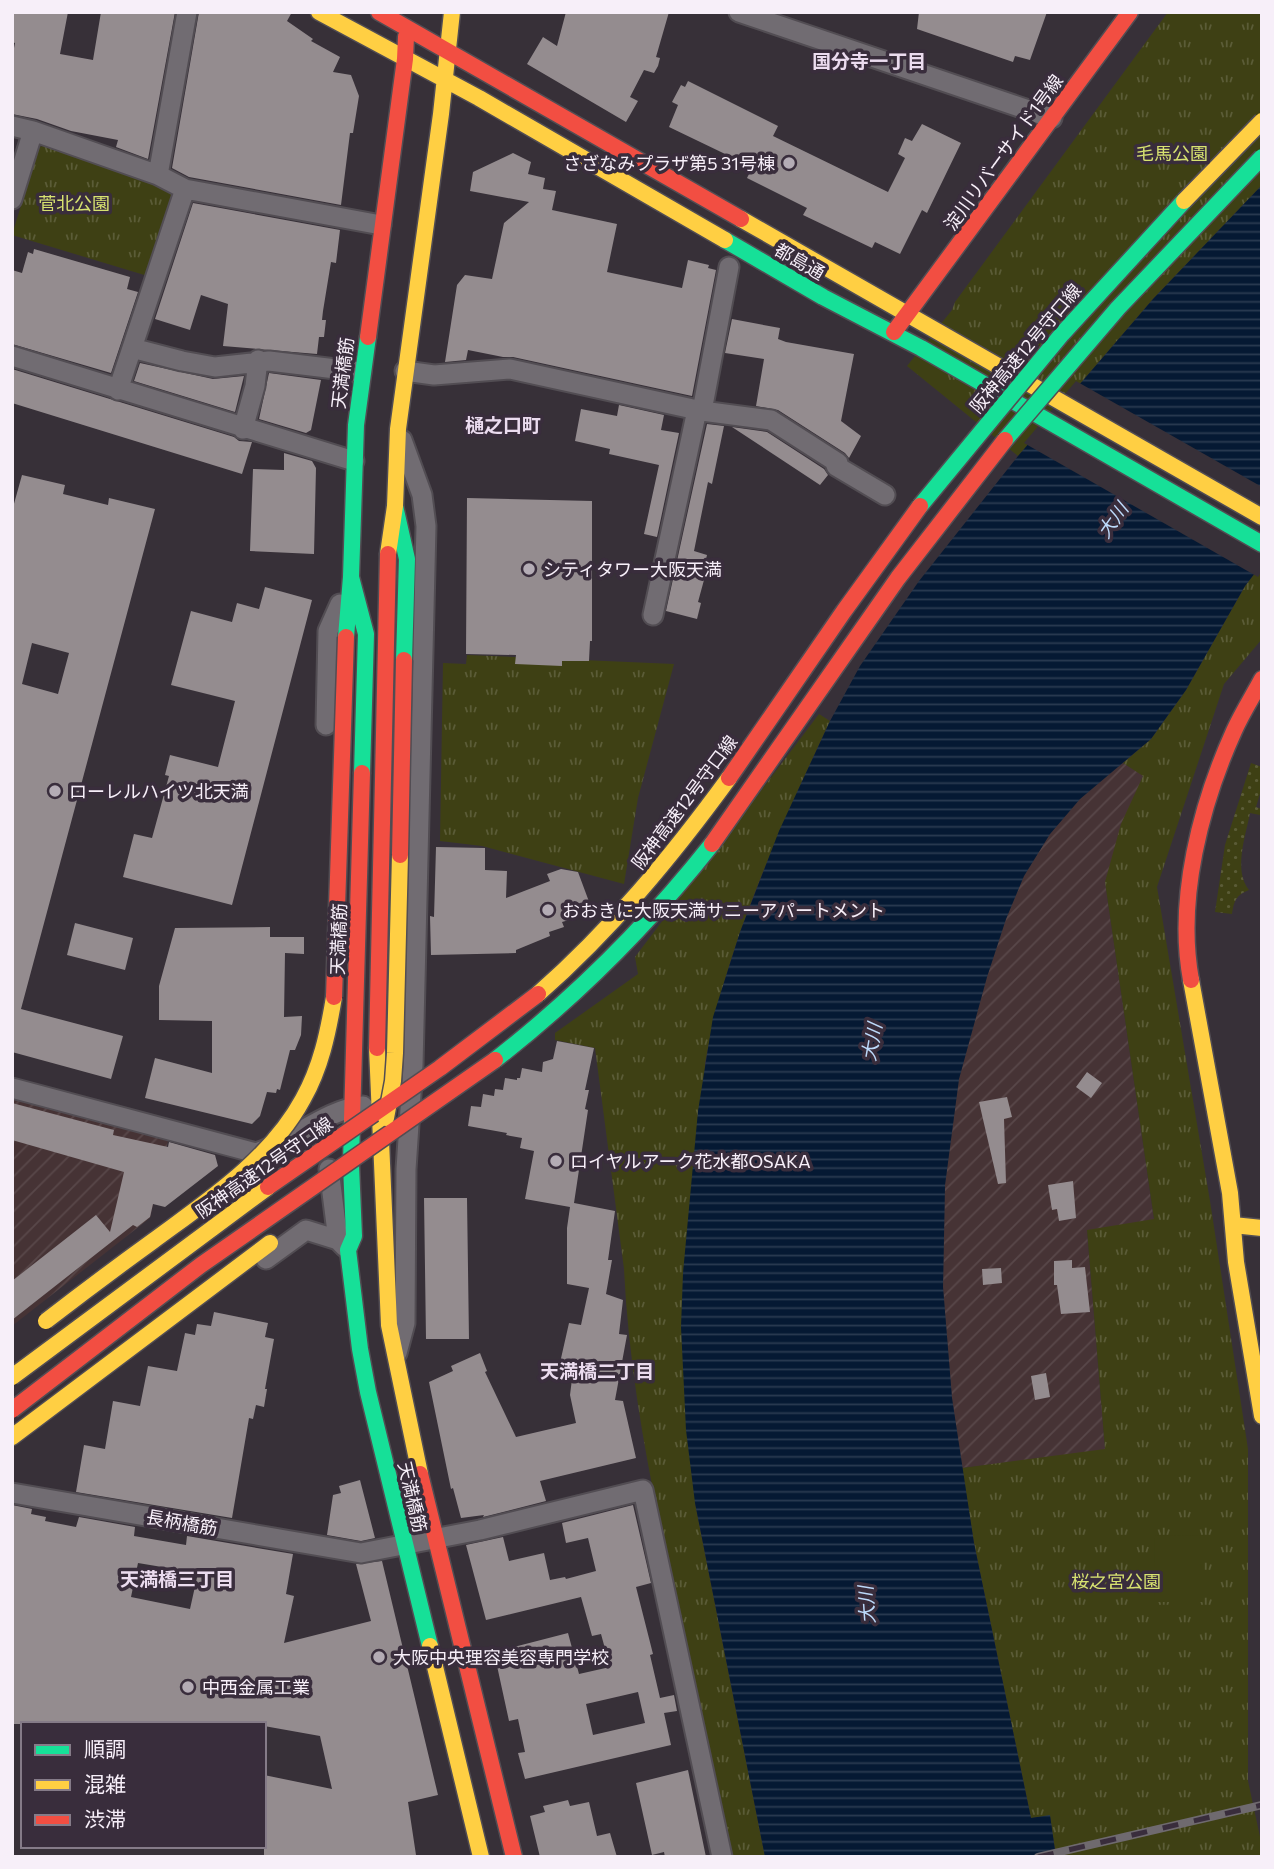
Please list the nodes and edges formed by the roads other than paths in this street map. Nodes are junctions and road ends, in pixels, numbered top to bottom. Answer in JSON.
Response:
{"nodes":[{"id":1,"x":187,"y":12,"type":"edge"},
{"id":2,"x":319,"y":12,"type":"edge"},
{"id":3,"x":379,"y":12,"type":"edge"},
{"id":4,"x":452,"y":12,"type":"edge"},
{"id":5,"x":739,"y":12,"type":"edge"},
{"id":6,"x":1130,"y":12,"type":"edge"},
{"id":7,"x":408,"y":20,"type":"edge"},
{"id":8,"x":446,"y":50,"type":"junction"},
{"id":9,"x":405,"y":59,"type":"junction"},
{"id":10,"x":443,"y":79,"type":"junction"},
{"id":11,"x":1052,"y":118,"type":"junction"},
{"id":12,"x":1262,"y":121,"type":"edge"},
{"id":13,"x":12,"y":126,"type":"edge"},
{"id":14,"x":33,"y":131,"type":"junction"},
{"id":15,"x":1262,"y":157,"type":"edge"},
{"id":16,"x":158,"y":175,"type":"junction"},
{"id":17,"x":185,"y":189,"type":"junction"},
{"id":18,"x":12,"y":199,"type":"edge"},
{"id":19,"x":381,"y":225,"type":"junction"},
{"id":20,"x":729,"y":267,"type":"dead end"},
{"id":21,"x":908,"y":314,"type":"junction"},
{"id":22,"x":892,"y":334,"type":"junction"},
{"id":23,"x":132,"y":348,"type":"junction"},
{"id":24,"x":12,"y":356,"type":"edge"},
{"id":25,"x":258,"y":360,"type":"junction"},
{"id":26,"x":405,"y":370,"type":"junction"},
{"id":27,"x":361,"y":372,"type":"junction"},
{"id":28,"x":118,"y":390,"type":"junction"},
{"id":29,"x":699,"y":411,"type":"junction"},
{"id":30,"x":243,"y":429,"type":"junction"},
{"id":31,"x":398,"y":429,"type":"junction"},
{"id":32,"x":354,"y":461,"type":"junction"},
{"id":33,"x":885,"y":495,"type":"dead end"},
{"id":34,"x":395,"y":506,"type":"junction"},
{"id":35,"x":1262,"y":517,"type":"edge"},
{"id":36,"x":1262,"y":544,"type":"edge"},
{"id":37,"x":351,"y":577,"type":"junction"},
{"id":38,"x":653,"y":615,"type":"dead end"},
{"id":39,"x":1262,"y":679,"type":"edge"},
{"id":40,"x":321,"y":1031,"type":"junction"},
{"id":41,"x":12,"y":1088,"type":"edge"},
{"id":42,"x":353,"y":1107,"type":"junction"},
{"id":43,"x":379,"y":1114,"type":"junction"},
{"id":44,"x":323,"y":1120,"type":"junction"},
{"id":45,"x":265,"y":1149,"type":"junction"},
{"id":46,"x":311,"y":1216,"type":"junction"},
{"id":47,"x":1233,"y":1225,"type":"junction"},
{"id":48,"x":1262,"y":1228,"type":"edge"},
{"id":49,"x":343,"y":1245,"type":"junction"},
{"id":50,"x":32,"y":1331,"type":"dead end"},
{"id":51,"x":396,"y":1357,"type":"junction"},
{"id":52,"x":12,"y":1359,"type":"edge"},
{"id":53,"x":12,"y":1377,"type":"edge"},
{"id":54,"x":12,"y":1410,"type":"edge"},
{"id":55,"x":1262,"y":1416,"type":"edge"},
{"id":56,"x":12,"y":1437,"type":"edge"},
{"id":57,"x":12,"y":1453,"type":"edge"},
{"id":58,"x":12,"y":1493,"type":"edge"},
{"id":59,"x":435,"y":1538,"type":"junction"},
{"id":60,"x":404,"y":1544,"type":"junction"},
{"id":61,"x":481,"y":1857,"type":"edge"},
{"id":62,"x":514,"y":1857,"type":"edge"},
{"id":63,"x":722,"y":1857,"type":"edge"}],
"edges":[{"from":1,"to":16,"type":"street"},
{"from":2,"to":9,"type":"main road","name":"都島通"},
{"from":3,"to":7,"type":"main road","name":"都島通"},
{"from":4,"to":8,"type":"main road","name":"天満橋筋"},
{"from":5,"to":11,"type":"street"},
{"from":6,"to":11,"type":"main road","name":"淀川リバーサイド1号線"},
{"from":7,"to":8,"type":"main road","name":"都島通"},
{"from":7,"to":9,"type":"main road","name":"天満橋筋"},
{"from":8,"to":10,"type":"main road","name":"天満橋筋"},
{"from":8,"to":21,"type":"main road","name":"都島通"},
{"from":9,"to":10,"type":"main road","name":"都島通"},
{"from":9,"to":19,"type":"main road","name":"天満橋筋"},
{"from":10,"to":22,"type":"main road","name":"都島通"},
{"from":10,"to":26,"type":"main road","name":"天満橋筋"},
{"from":11,"to":21,"type":"main road","name":"淀川リバーサイド1号線"},
{"from":12,"to":53,"type":"main road","name":"阪神高速12号守口線","bridge":true},
{"from":13,"to":14,"type":"street"},
{"from":14,"to":16,"type":"street"},
{"from":14,"to":18,"type":"street"},
{"from":15,"to":54,"type":"main road","bridge":true},
{"from":16,"to":17,"type":"street"},
{"from":17,"to":19,"type":"street"},
{"from":17,"to":23,"type":"street"},
{"from":19,"to":27,"type":"main road","name":"天満橋筋"},
{"from":20,"to":29,"type":"street"},
{"from":21,"to":22,"type":"main road","name":"淀川リバーサイド1号線"},
{"from":21,"to":35,"type":"main road","name":"都島通","bridge":true},
{"from":22,"to":36,"type":"main road","name":"都島通","bridge":true},
{"from":23,"to":25,"type":"street"},
{"from":23,"to":28,"type":"street"},
{"from":24,"to":28,"type":"street"},
{"from":25,"to":27,"type":"street"},
{"from":25,"to":30,"type":"street"},
{"from":26,"to":29,"type":"street"},
{"from":26,"to":31,"type":"main road","name":"天満橋筋"},
{"from":27,"to":32,"type":"main road","name":"天満橋筋"},
{"from":28,"to":30,"type":"street"},
{"from":29,"to":33,"type":"street"},
{"from":29,"to":38,"type":"street"},
{"from":30,"to":32,"type":"street"},
{"from":31,"to":34,"type":"main road","name":"天満橋筋"},
{"from":31,"to":51,"type":"street"},
{"from":32,"to":37,"type":"main road","name":"天満橋筋"},
{"from":34,"to":43,"type":"main road","name":"天満橋筋"},
{"from":34,"to":46,"type":"main road","bridge":true},
{"from":37,"to":40,"type":"street"},
{"from":37,"to":42,"type":"main road","name":"天満橋筋"},
{"from":37,"to":50,"type":"main road","bridge":true},
{"from":39,"to":47,"type":"main road"},
{"from":40,"to":44,"type":"street"},
{"from":40,"to":45,"type":"street"},
{"from":41,"to":45,"type":"street"},
{"from":42,"to":43,"type":"street"},
{"from":42,"to":44,"type":"street"},
{"from":42,"to":49,"type":"main road","name":"天満橋筋"},
{"from":43,"to":51,"type":"main road","name":"天満橋筋"},
{"from":44,"to":45,"type":"street"},
{"from":44,"to":49,"type":"street"},
{"from":45,"to":46,"type":"street"},
{"from":45,"to":52,"type":"main road"},
{"from":46,"to":49,"type":"street"},
{"from":46,"to":56,"type":"main road"},
{"from":46,"to":57,"type":"street"},
{"from":47,"to":48,"type":"main road"},
{"from":47,"to":55,"type":"main road"},
{"from":49,"to":60,"type":"main road","name":"天満橋筋"},
{"from":51,"to":59,"type":"main road","name":"天満橋筋"},
{"from":58,"to":60,"type":"street","name":"長柄橋筋"},
{"from":59,"to":60,"type":"street","name":"長柄橋筋"},
{"from":59,"to":62,"type":"main road","name":"天満橋筋"},
{"from":59,"to":63,"type":"street","name":"長柄橋筋"},
{"from":60,"to":61,"type":"main road","name":"天満橋筋"}]}
